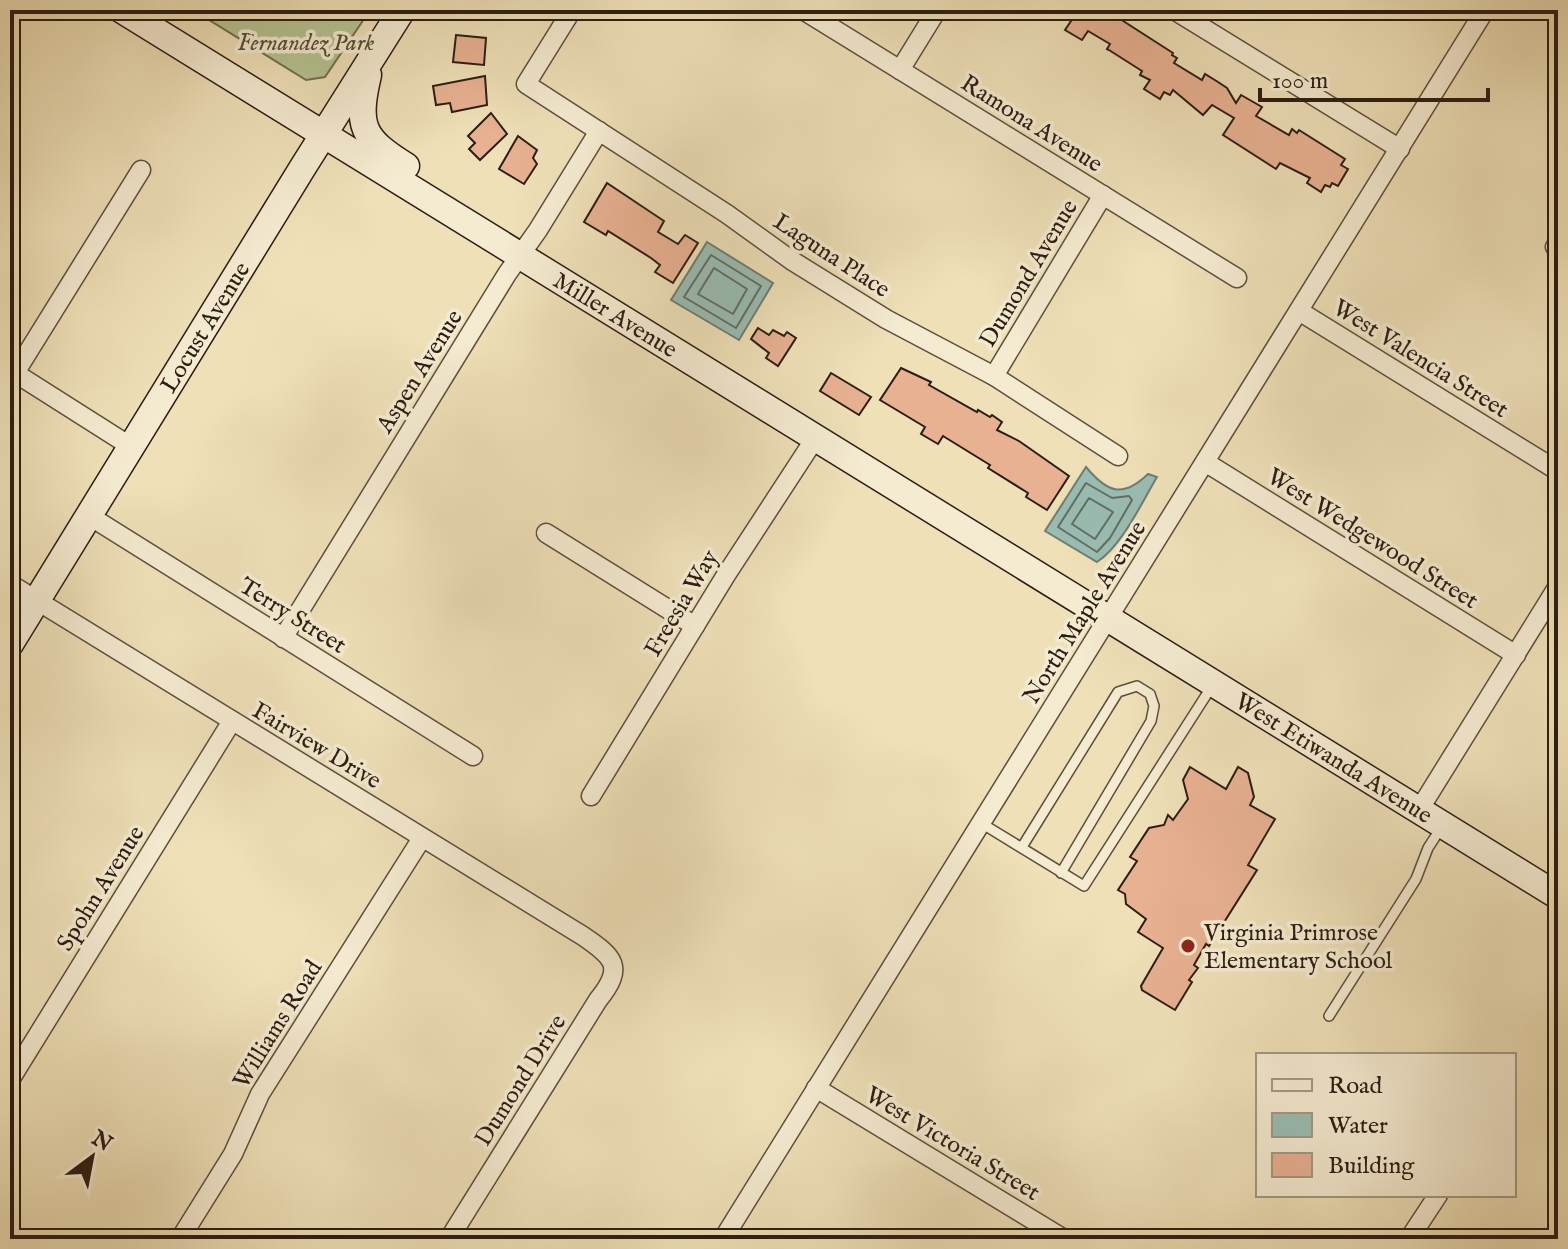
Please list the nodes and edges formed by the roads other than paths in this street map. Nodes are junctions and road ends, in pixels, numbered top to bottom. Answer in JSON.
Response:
{"nodes":[{"id":1,"x":122,"y":10,"type":"edge"},
{"id":2,"x":402,"y":10,"type":"edge"},
{"id":3,"x":572,"y":10,"type":"edge"},
{"id":4,"x":803,"y":10,"type":"edge"},
{"id":5,"x":937,"y":10,"type":"edge"},
{"id":6,"x":1174,"y":10,"type":"edge"},
{"id":7,"x":1485,"y":10,"type":"edge"},
{"id":8,"x":371,"y":60,"type":"junction"},
{"id":9,"x":900,"y":70,"type":"junction"},
{"id":10,"x":599,"y":131,"type":"junction"},
{"id":11,"x":323,"y":135,"type":"junction"},
{"id":12,"x":1400,"y":149,"type":"junction"},
{"id":13,"x":141,"y":170,"type":"dead end"},
{"id":14,"x":1103,"y":195,"type":"junction"},
{"id":15,"x":481,"y":231,"type":"junction"},
{"id":16,"x":520,"y":255,"type":"junction"},
{"id":17,"x":1237,"y":278,"type":"dead end"},
{"id":18,"x":1299,"y":311,"type":"junction"},
{"id":19,"x":994,"y":376,"type":"junction"},
{"id":20,"x":816,"y":437,"type":"junction"},
{"id":21,"x":130,"y":446,"type":"junction"},
{"id":22,"x":1118,"y":456,"type":"dead end"},
{"id":23,"x":1205,"y":462,"type":"junction"},
{"id":24,"x":1558,"y":471,"type":"edge"},
{"id":25,"x":88,"y":515,"type":"junction"},
{"id":26,"x":546,"y":533,"type":"dead end"},
{"id":27,"x":10,"y":584,"type":"edge"},
{"id":28,"x":1558,"y":586,"type":"edge"},
{"id":29,"x":37,"y":600,"type":"junction"},
{"id":30,"x":1109,"y":618,"type":"junction"},
{"id":31,"x":695,"y":626,"type":"junction"},
{"id":32,"x":283,"y":638,"type":"junction"},
{"id":33,"x":10,"y":644,"type":"edge"},
{"id":34,"x":1516,"y":655,"type":"junction"},
{"id":35,"x":1214,"y":683,"type":"junction"},
{"id":36,"x":232,"y":721,"type":"junction"},
{"id":37,"x":473,"y":756,"type":"dead end"},
{"id":38,"x":591,"y":796,"type":"dead end"},
{"id":39,"x":1419,"y":810,"type":"junction"},
{"id":40,"x":981,"y":823,"type":"junction"},
{"id":41,"x":1443,"y":825,"type":"junction"},
{"id":42,"x":422,"y":838,"type":"junction"},
{"id":43,"x":1022,"y":847,"type":"junction"},
{"id":44,"x":1061,"y":873,"type":"junction"},
{"id":45,"x":1558,"y":896,"type":"edge"},
{"id":46,"x":599,"y":946,"type":"joint"},
{"id":47,"x":1329,"y":1016,"type":"dead end"},
{"id":48,"x":10,"y":1080,"type":"edge"},
{"id":49,"x":816,"y":1088,"type":"junction"},
{"id":50,"x":1437,"y":1197,"type":"edge"},
{"id":51,"x":180,"y":1239,"type":"edge"},
{"id":52,"x":449,"y":1239,"type":"edge"},
{"id":53,"x":723,"y":1239,"type":"edge"},
{"id":54,"x":1064,"y":1239,"type":"edge"},
{"id":55,"x":1409,"y":1239,"type":"edge"}],
"edges":[{"from":1,"to":11,"type":"street","name":"Miller Avenue"},
{"from":2,"to":8,"type":"street","name":"Locust Avenue"},
{"from":3,"to":10,"type":"street","name":"Laguna Place"},
{"from":4,"to":9,"type":"street","name":"Ramona Avenue"},
{"from":5,"to":9,"type":"street"},
{"from":6,"to":12,"type":"street"},
{"from":7,"to":12,"type":"street","name":"North Maple Avenue"},
{"from":8,"to":11,"type":"street","name":"Locust Avenue"},
{"from":8,"to":15,"type":"street"},
{"from":9,"to":14,"type":"street","name":"Ramona Avenue"},
{"from":10,"to":16,"type":"street","name":"Aspen Avenue"},
{"from":10,"to":19,"type":"street","name":"Laguna Place"},
{"from":11,"to":15,"type":"street","name":"Miller Avenue"},
{"from":11,"to":21,"type":"street","name":"Locust Avenue"},
{"from":12,"to":18,"type":"street","name":"North Maple Avenue"},
{"from":13,"to":21,"type":"street"},
{"from":14,"to":17,"type":"street","name":"Ramona Avenue"},
{"from":14,"to":19,"type":"street","name":"Dumond Avenue"},
{"from":15,"to":16,"type":"street","name":"Miller Avenue"},
{"from":16,"to":20,"type":"street","name":"Miller Avenue"},
{"from":16,"to":32,"type":"street","name":"Aspen Avenue"},
{"from":18,"to":23,"type":"street","name":"North Maple Avenue"},
{"from":18,"to":24,"type":"street","name":"West Valencia Street"},
{"from":19,"to":22,"type":"street","name":"Laguna Place"},
{"from":20,"to":30,"type":"street","name":"Miller Avenue"},
{"from":20,"to":31,"type":"street","name":"Freesia Way"},
{"from":21,"to":25,"type":"street","name":"Locust Avenue"},
{"from":23,"to":30,"type":"street","name":"North Maple Avenue"},
{"from":23,"to":34,"type":"street","name":"West Wedgewood Street"},
{"from":25,"to":29,"type":"street","name":"Locust Avenue"},
{"from":25,"to":32,"type":"street","name":"Terry Street"},
{"from":26,"to":31,"type":"street"},
{"from":27,"to":29,"type":"street","name":"Fairview Drive"},
{"from":28,"to":34,"type":"street"},
{"from":29,"to":33,"type":"street","name":"Locust Avenue"},
{"from":29,"to":36,"type":"street","name":"Fairview Drive"},
{"from":30,"to":35,"type":"street","name":"West Etiwanda Avenue"},
{"from":30,"to":40,"type":"street","name":"North Maple Avenue"},
{"from":31,"to":38,"type":"street","name":"Freesia Way"},
{"from":32,"to":37,"type":"street","name":"Terry Street"},
{"from":34,"to":39,"type":"street"},
{"from":35,"to":39,"type":"street","name":"West Etiwanda Avenue"},
{"from":35,"to":44,"type":"lane"},
{"from":36,"to":42,"type":"street","name":"Fairview Drive"},
{"from":36,"to":48,"type":"street","name":"Spohn Avenue"},
{"from":39,"to":41,"type":"street","name":"West Etiwanda Avenue"},
{"from":40,"to":43,"type":"lane"},
{"from":40,"to":49,"type":"street","name":"North Maple Avenue"},
{"from":41,"to":45,"type":"street","name":"West Etiwanda Avenue"},
{"from":41,"to":47,"type":"lane"},
{"from":42,"to":46,"type":"street","name":"Fairview Drive"},
{"from":42,"to":51,"type":"street","name":"Williams Road"},
{"from":43,"to":44,"type":"lane"},
{"from":43,"to":44,"type":"lane"},
{"from":46,"to":52,"type":"street","name":"Dumond Drive"},
{"from":49,"to":53,"type":"street","name":"North Maple Avenue"},
{"from":49,"to":54,"type":"street","name":"West Victoria Street"},
{"from":50,"to":55,"type":"street"}]}
